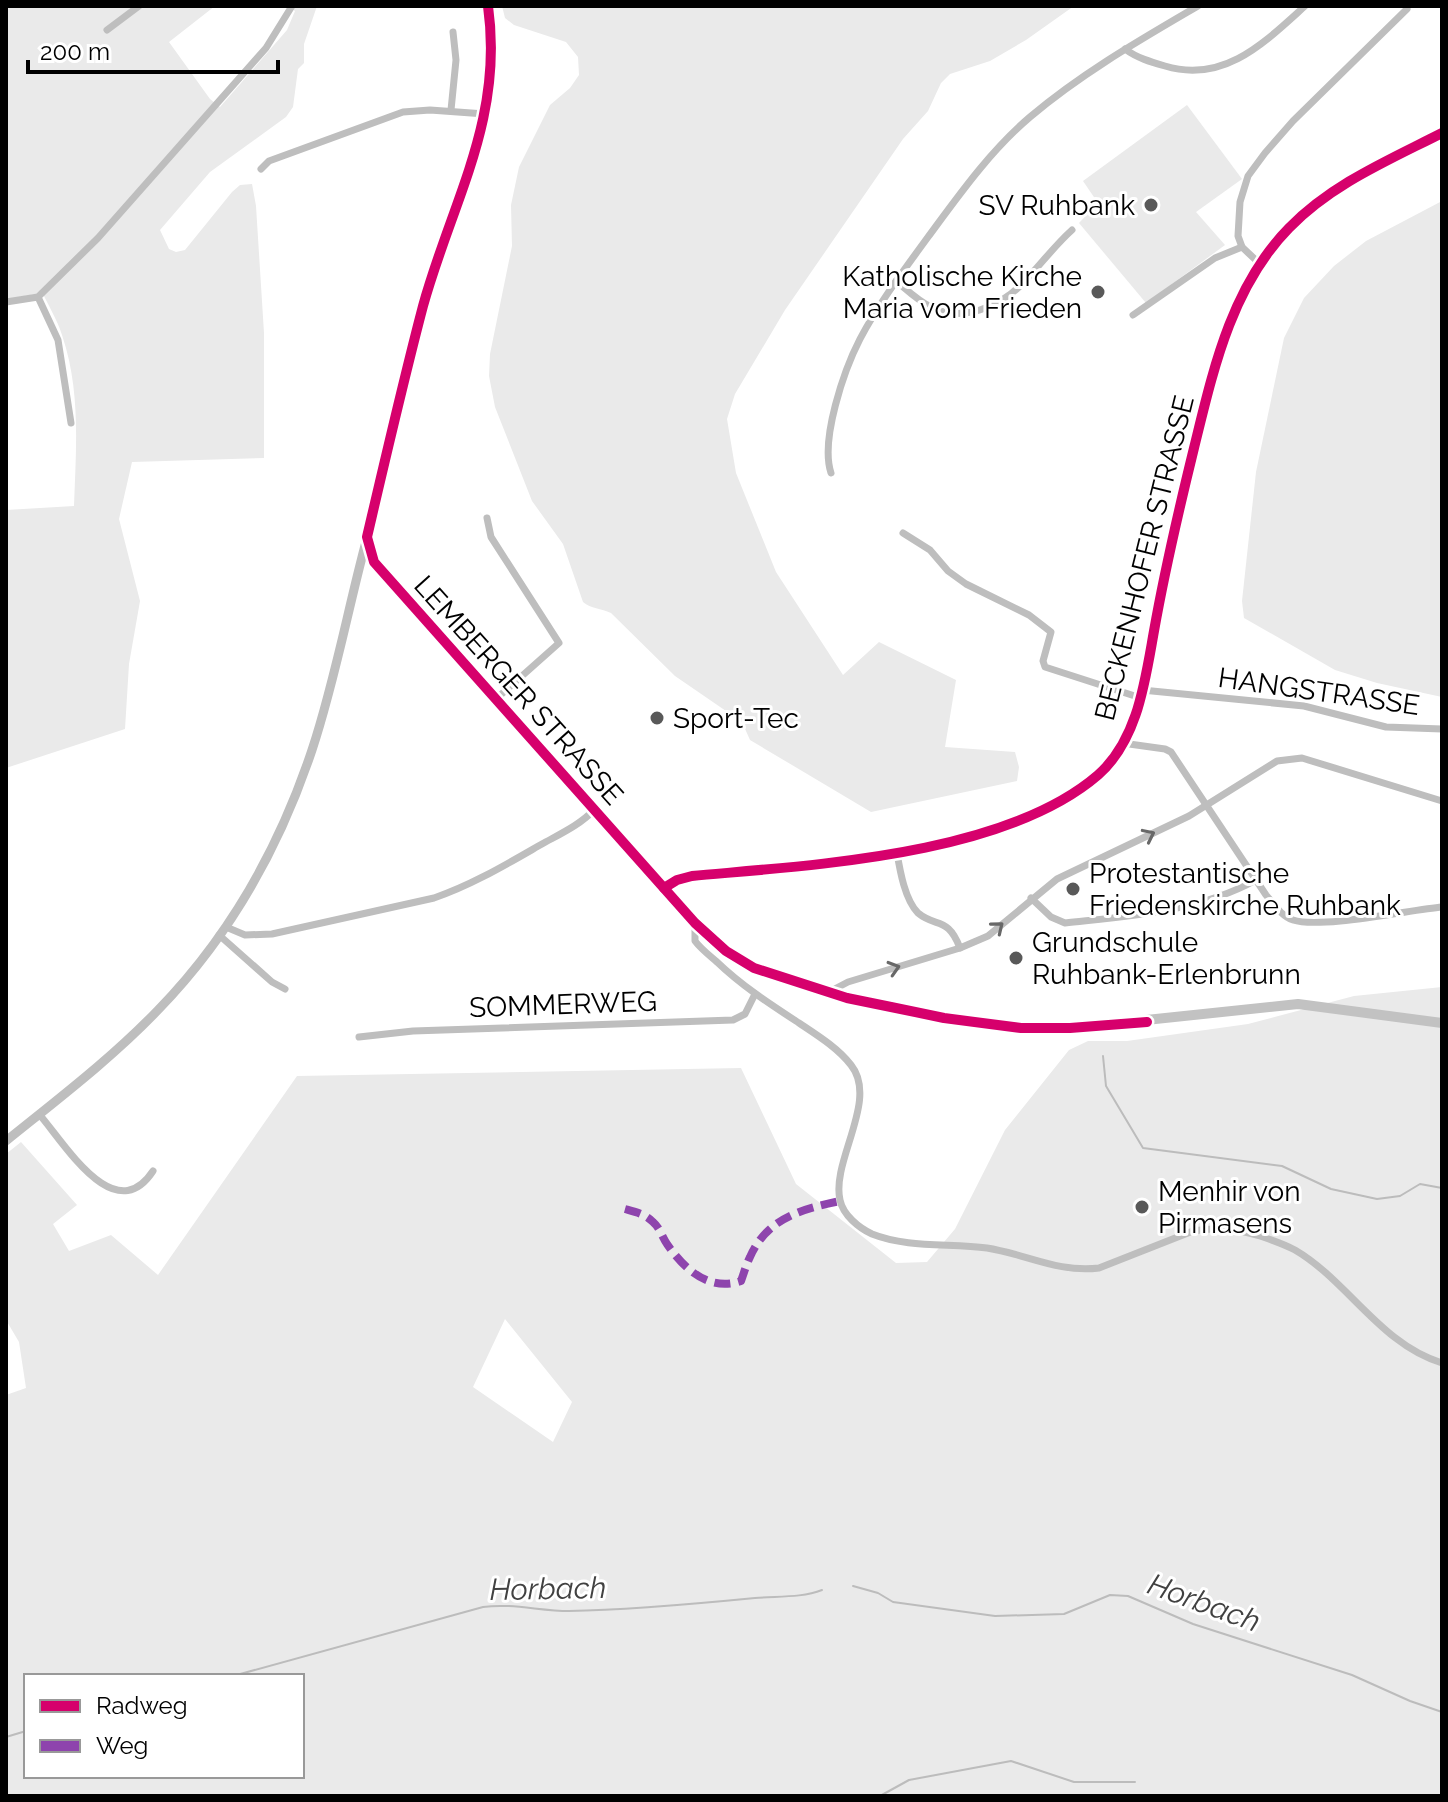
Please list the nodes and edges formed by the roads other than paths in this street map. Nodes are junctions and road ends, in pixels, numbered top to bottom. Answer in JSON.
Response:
{"nodes":[{"id":1,"x":139,"y":6,"type":"edge"},
{"id":2,"x":292,"y":6,"type":"edge"},
{"id":3,"x":488,"y":6,"type":"edge"},
{"id":4,"x":1198,"y":6,"type":"edge"},
{"id":5,"x":1305,"y":6,"type":"edge"},
{"id":6,"x":1407,"y":9,"type":"dead end"},
{"id":7,"x":107,"y":30,"type":"dead end"},
{"id":8,"x":453,"y":32,"type":"dead end"},
{"id":9,"x":1125,"y":49,"type":"junction"},
{"id":10,"x":451,"y":110,"type":"junction"},
{"id":11,"x":485,"y":114,"type":"junction"},
{"id":12,"x":1442,"y":133,"type":"edge"},
{"id":13,"x":261,"y":169,"type":"dead end"},
{"id":14,"x":1072,"y":230,"type":"dead end"},
{"id":15,"x":1242,"y":247,"type":"junction"},
{"id":16,"x":1260,"y":264,"type":"junction"},
{"id":17,"x":896,"y":281,"type":"junction"},
{"id":18,"x":38,"y":297,"type":"junction"},
{"id":19,"x":6,"y":302,"type":"edge"},
{"id":20,"x":1133,"y":315,"type":"dead end"},
{"id":21,"x":71,"y":423,"type":"dead end"},
{"id":22,"x":831,"y":473,"type":"dead end"},
{"id":23,"x":487,"y":518,"type":"dead end"},
{"id":24,"x":903,"y":533,"type":"dead end"},
{"id":25,"x":367,"y":537,"type":"junction"},
{"id":26,"x":374,"y":562,"type":"junction"},
{"id":27,"x":357,"y":575,"type":"junction"},
{"id":28,"x":1142,"y":694,"type":"junction"},
{"id":29,"x":496,"y":699,"type":"junction"},
{"id":30,"x":1442,"y":729,"type":"edge"},
{"id":31,"x":1122,"y":743,"type":"junction"},
{"id":32,"x":1442,"y":801,"type":"edge"},
{"id":33,"x":1206,"y":807,"type":"junction"},
{"id":34,"x":595,"y":809,"type":"junction"},
{"id":35,"x":897,"y":853,"type":"junction"},
{"id":36,"x":1256,"y":880,"type":"junction"},
{"id":37,"x":664,"y":888,"type":"junction"},
{"id":38,"x":1031,"y":898,"type":"junction"},
{"id":39,"x":1442,"y":907,"type":"edge"},
{"id":40,"x":695,"y":923,"type":"junction"},
{"id":41,"x":222,"y":931,"type":"junction"},
{"id":42,"x":960,"y":948,"type":"junction"},
{"id":43,"x":285,"y":989,"type":"dead end"},
{"id":44,"x":829,"y":992,"type":"junction"},
{"id":45,"x":755,"y":994,"type":"junction"},
{"id":46,"x":1442,"y":1023,"type":"edge"},
{"id":47,"x":359,"y":1037,"type":"dead end"},
{"id":48,"x":39,"y":1114,"type":"junction"},
{"id":49,"x":6,"y":1141,"type":"edge"},
{"id":50,"x":153,"y":1171,"type":"dead end"},
{"id":51,"x":1442,"y":1363,"type":"edge"}],
"edges":[{"from":1,"to":7,"type":"street"},
{"from":2,"to":18,"type":"street"},
{"from":3,"to":11,"type":"main road","name":"LEMBERGER STRASSE"},
{"from":4,"to":9,"type":"street"},
{"from":5,"to":9,"type":"street"},
{"from":6,"to":15,"type":"street"},
{"from":8,"to":10,"type":"street"},
{"from":9,"to":17,"type":"street"},
{"from":10,"to":11,"type":"street"},
{"from":10,"to":13,"type":"street"},
{"from":11,"to":25,"type":"main road","name":"LEMBERGER STRASSE"},
{"from":12,"to":16,"type":"street","name":"BECKENHOFER STRASSE"},
{"from":14,"to":17,"type":"street"},
{"from":15,"to":16,"type":"street"},
{"from":15,"to":20,"type":"street"},
{"from":16,"to":28,"type":"street","name":"BECKENHOFER STRASSE"},
{"from":17,"to":22,"type":"street"},
{"from":18,"to":19,"type":"street"},
{"from":18,"to":21,"type":"street"},
{"from":23,"to":29,"type":"street","name":"LEMBERGER STRASSE"},
{"from":24,"to":28,"type":"street","name":"HANGSTRASSE"},
{"from":25,"to":26,"type":"main road","name":"LEMBERGER STRASSE"},
{"from":25,"to":27,"type":"street"},
{"from":26,"to":27,"type":"street"},
{"from":26,"to":29,"type":"main road","name":"LEMBERGER STRASSE"},
{"from":27,"to":41,"type":"street"},
{"from":28,"to":30,"type":"street","name":"HANGSTRASSE"},
{"from":28,"to":31,"type":"street","name":"BECKENHOFER STRASSE"},
{"from":29,"to":34,"type":"main road","name":"LEMBERGER STRASSE"},
{"from":31,"to":33,"type":"street"},
{"from":31,"to":35,"type":"street","name":"BECKENHOFER STRASSE"},
{"from":32,"to":33,"type":"street"},
{"from":33,"to":36,"type":"street"},
{"from":38,"to":33,"type":"street","one_way":true},
{"from":34,"to":37,"type":"main road","name":"LEMBERGER STRASSE"},
{"from":34,"to":41,"type":"street"},
{"from":35,"to":37,"type":"street","name":"BECKENHOFER STRASSE"},
{"from":35,"to":42,"type":"street"},
{"from":36,"to":38,"type":"street"},
{"from":36,"to":39,"type":"street"},
{"from":37,"to":40,"type":"main road","name":"LEMBERGER STRASSE"},
{"from":42,"to":38,"type":"street","one_way":true},
{"from":40,"to":44,"type":"main road","name":"LEMBERGER STRASSE"},
{"from":40,"to":45,"type":"street"},
{"from":41,"to":43,"type":"street"},
{"from":41,"to":48,"type":"street"},
{"from":44,"to":42,"type":"street","one_way":true},
{"from":44,"to":46,"type":"main road","name":"LEMBERGER STRASSE"},
{"from":45,"to":47,"type":"street","name":"SOMMERWEG"},
{"from":45,"to":51,"type":"street"},
{"from":48,"to":49,"type":"street"},
{"from":48,"to":50,"type":"street"}]}
